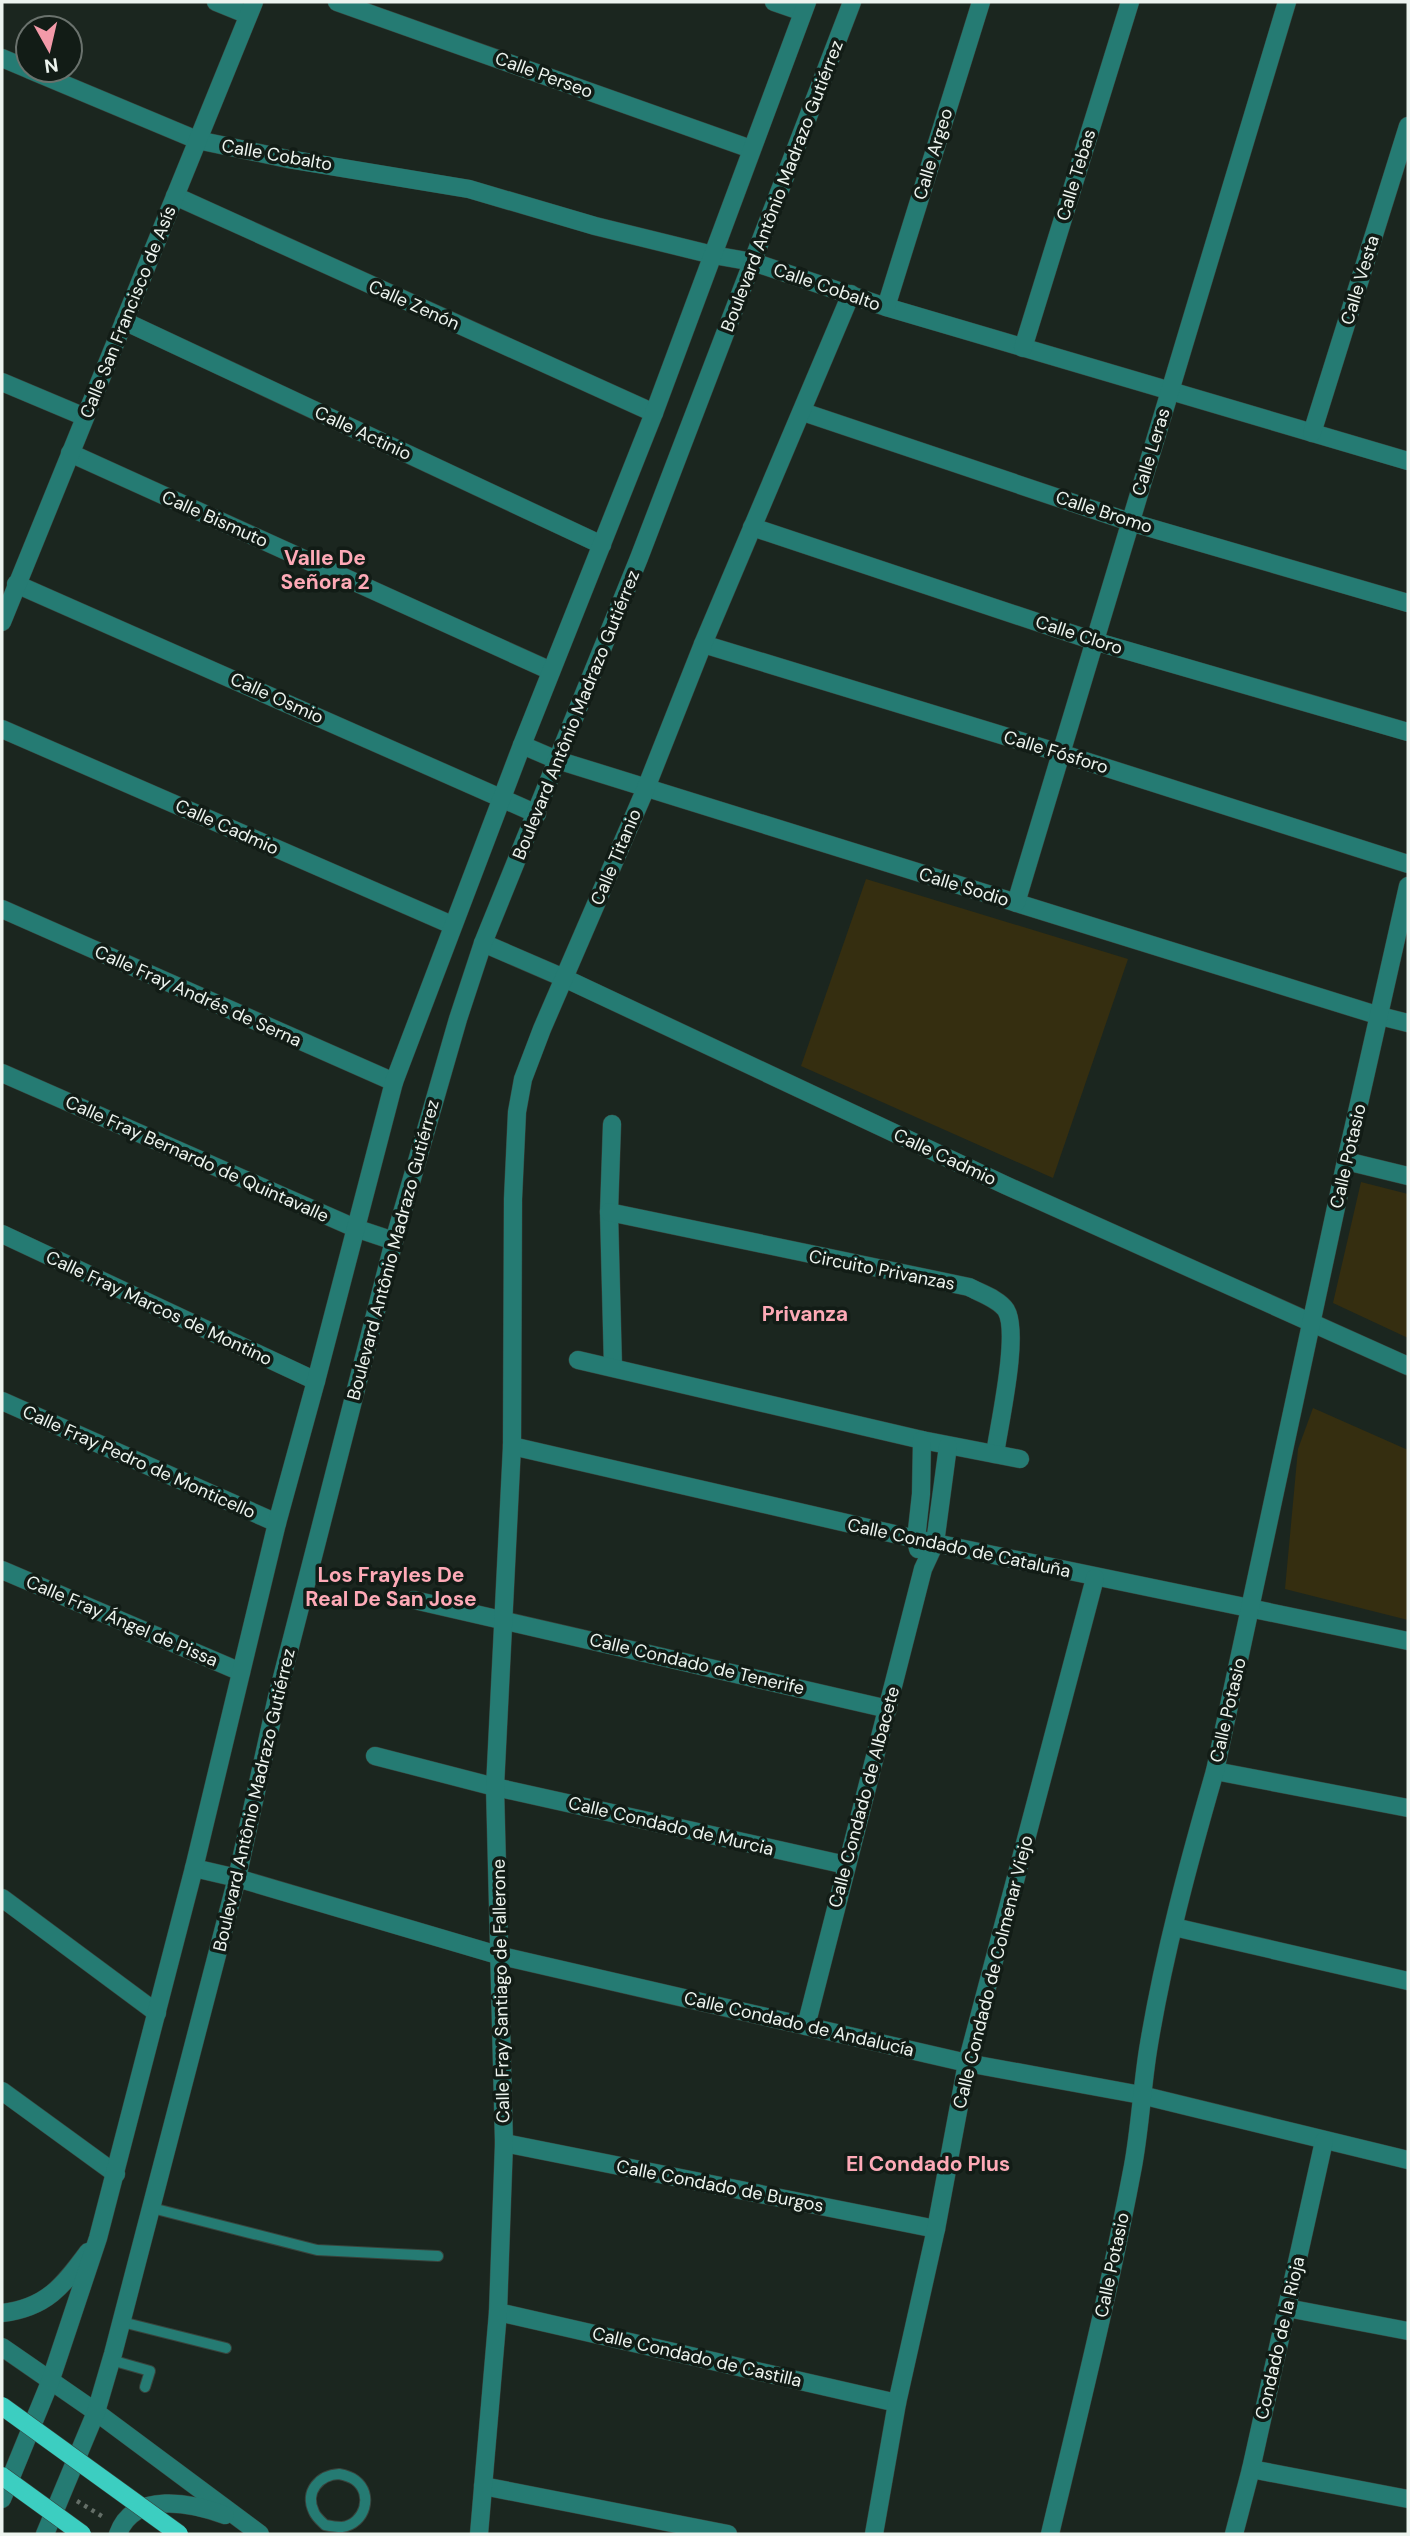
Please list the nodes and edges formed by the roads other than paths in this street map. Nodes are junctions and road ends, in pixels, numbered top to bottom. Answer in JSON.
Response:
{"nodes":[{"id":1,"x":216,"y":2,"type":"edge"},
{"id":2,"x":337,"y":2,"type":"edge"},
{"id":3,"x":774,"y":2,"type":"edge"},
{"id":4,"x":852,"y":2,"type":"edge"},
{"id":5,"x":981,"y":2,"type":"edge"},
{"id":6,"x":1129,"y":2,"type":"edge"},
{"id":7,"x":1287,"y":2,"type":"edge"},
{"id":8,"x":805,"y":7,"type":"edge"},
{"id":9,"x":251,"y":8,"type":"edge"},
{"id":10,"x":64,"y":84,"type":"edge"},
{"id":11,"x":1408,"y":126,"type":"edge"},
{"id":12,"x":197,"y":140,"type":"junction"},
{"id":13,"x":751,"y":149,"type":"junction"},
{"id":14,"x":175,"y":196,"type":"junction"},
{"id":15,"x":713,"y":255,"type":"junction"},
{"id":16,"x":753,"y":262,"type":"junction"},
{"id":17,"x":851,"y":295,"type":"junction"},
{"id":18,"x":886,"y":307,"type":"junction"},
{"id":19,"x":124,"y":321,"type":"junction"},
{"id":20,"x":1023,"y":348,"type":"junction"},
{"id":21,"x":2,"y":382,"type":"edge"},
{"id":22,"x":1170,"y":389,"type":"junction"},
{"id":23,"x":803,"y":412,"type":"junction"},
{"id":24,"x":654,"y":413,"type":"junction"},
{"id":25,"x":85,"y":417,"type":"junction"},
{"id":26,"x":1312,"y":433,"type":"junction"},
{"id":27,"x":70,"y":453,"type":"junction"},
{"id":28,"x":1408,"y":461,"type":"edge"},
{"id":29,"x":1129,"y":522,"type":"junction"},
{"id":30,"x":752,"y":527,"type":"junction"},
{"id":31,"x":602,"y":545,"type":"junction"},
{"id":32,"x":16,"y":584,"type":"junction"},
{"id":33,"x":1408,"y":603,"type":"edge"},
{"id":34,"x":2,"y":622,"type":"edge"},
{"id":35,"x":1094,"y":641,"type":"junction"},
{"id":36,"x":703,"y":644,"type":"junction"},
{"id":37,"x":551,"y":671,"type":"junction"},
{"id":38,"x":2,"y":729,"type":"edge"},
{"id":39,"x":1408,"y":732,"type":"edge"},
{"id":40,"x":522,"y":745,"type":"junction"},
{"id":41,"x":1060,"y":753,"type":"junction"},
{"id":42,"x":557,"y":760,"type":"junction"},
{"id":43,"x":646,"y":788,"type":"junction"},
{"id":44,"x":503,"y":798,"type":"junction"},
{"id":45,"x":537,"y":814,"type":"junction"},
{"id":46,"x":1408,"y":864,"type":"edge"},
{"id":47,"x":1408,"y":886,"type":"edge"},
{"id":48,"x":1016,"y":903,"type":"junction"},
{"id":49,"x":2,"y":909,"type":"edge"},
{"id":50,"x":452,"y":925,"type":"junction"},
{"id":51,"x":483,"y":943,"type":"junction"},
{"id":52,"x":564,"y":978,"type":"junction"},
{"id":53,"x":1380,"y":1016,"type":"junction"},
{"id":54,"x":1408,"y":1023,"type":"edge"},
{"id":55,"x":2,"y":1073,"type":"edge"},
{"id":56,"x":394,"y":1082,"type":"junction"},
{"id":57,"x":612,"y":1124,"type":"dead end"},
{"id":58,"x":1346,"y":1161,"type":"junction"},
{"id":59,"x":1408,"y":1176,"type":"edge"},
{"id":60,"x":609,"y":1212,"type":"junction"},
{"id":61,"x":355,"y":1228,"type":"junction"},
{"id":62,"x":2,"y":1234,"type":"edge"},
{"id":63,"x":394,"y":1241,"type":"junction"},
{"id":64,"x":1311,"y":1324,"type":"junction"},
{"id":65,"x":578,"y":1360,"type":"dead end"},
{"id":66,"x":1408,"y":1366,"type":"edge"},
{"id":67,"x":613,"y":1367,"type":"junction"},
{"id":68,"x":316,"y":1381,"type":"junction"},
{"id":69,"x":2,"y":1401,"type":"edge"},
{"id":70,"x":922,"y":1440,"type":"junction"},
{"id":71,"x":512,"y":1446,"type":"junction"},
{"id":72,"x":948,"y":1446,"type":"junction"},
{"id":73,"x":995,"y":1454,"type":"junction"},
{"id":74,"x":1020,"y":1459,"type":"dead end"},
{"id":75,"x":277,"y":1523,"type":"junction"},
{"id":76,"x":916,"y":1539,"type":"junction"},
{"id":77,"x":935,"y":1543,"type":"junction"},
{"id":78,"x":923,"y":1569,"type":"junction"},
{"id":79,"x":2,"y":1570,"type":"edge"},
{"id":80,"x":1095,"y":1578,"type":"junction"},
{"id":81,"x":414,"y":1600,"type":"dead end"},
{"id":82,"x":1251,"y":1608,"type":"junction"},
{"id":83,"x":505,"y":1620,"type":"junction"},
{"id":84,"x":1408,"y":1641,"type":"edge"},
{"id":85,"x":241,"y":1672,"type":"junction"},
{"id":86,"x":888,"y":1709,"type":"junction"},
{"id":87,"x":375,"y":1756,"type":"dead end"},
{"id":88,"x":1215,"y":1770,"type":"junction"},
{"id":89,"x":495,"y":1787,"type":"junction"},
{"id":90,"x":1408,"y":1808,"type":"edge"},
{"id":91,"x":846,"y":1865,"type":"junction"},
{"id":92,"x":194,"y":1868,"type":"junction"},
{"id":93,"x":237,"y":1878,"type":"junction"},
{"id":94,"x":2,"y":1898,"type":"edge"},
{"id":95,"x":1174,"y":1927,"type":"junction"},
{"id":96,"x":501,"y":1956,"type":"junction"},
{"id":97,"x":1408,"y":1981,"type":"edge"},
{"id":98,"x":157,"y":2013,"type":"junction"},
{"id":99,"x":806,"y":2026,"type":"junction"},
{"id":100,"x":967,"y":2063,"type":"junction"},
{"id":101,"x":2,"y":2091,"type":"edge"},
{"id":102,"x":1141,"y":2095,"type":"junction"},
{"id":103,"x":1324,"y":2141,"type":"junction"},
{"id":104,"x":504,"y":2143,"type":"junction"},
{"id":105,"x":1408,"y":2160,"type":"edge"},
{"id":106,"x":116,"y":2174,"type":"junction"},
{"id":107,"x":152,"y":2208,"type":"junction"},
{"id":108,"x":936,"y":2229,"type":"junction"},
{"id":109,"x":98,"y":2238,"type":"junction"},
{"id":110,"x":438,"y":2256,"type":"dead end"},
{"id":111,"x":1287,"y":2308,"type":"junction"},
{"id":112,"x":498,"y":2312,"type":"junction"},
{"id":113,"x":2,"y":2313,"type":"edge"},
{"id":114,"x":122,"y":2322,"type":"junction"},
{"id":115,"x":1408,"y":2332,"type":"edge"},
{"id":116,"x":2,"y":2347,"type":"edge"},
{"id":117,"x":226,"y":2348,"type":"dead end"},
{"id":118,"x":111,"y":2360,"type":"junction"},
{"id":119,"x":50,"y":2382,"type":"junction"},
{"id":120,"x":145,"y":2387,"type":"dead end"},
{"id":121,"x":897,"y":2403,"type":"junction"},
{"id":122,"x":2,"y":2406,"type":"edge"},
{"id":123,"x":96,"y":2412,"type":"junction"},
{"id":124,"x":1251,"y":2469,"type":"junction"},
{"id":125,"x":2,"y":2476,"type":"edge"},
{"id":126,"x":483,"y":2486,"type":"junction"},
{"id":127,"x":2,"y":2499,"type":"edge"},
{"id":128,"x":1408,"y":2499,"type":"edge"},
{"id":129,"x":244,"y":2523,"type":"junction"},
{"id":130,"x":322,"y":2530,"type":"edge"},
{"id":131,"x":45,"y":2534,"type":"edge"},
{"id":132,"x":82,"y":2534,"type":"edge"},
{"id":133,"x":118,"y":2534,"type":"edge"},
{"id":134,"x":179,"y":2534,"type":"edge"},
{"id":135,"x":260,"y":2534,"type":"edge"},
{"id":136,"x":479,"y":2534,"type":"edge"},
{"id":137,"x":728,"y":2534,"type":"edge"},
{"id":138,"x":874,"y":2534,"type":"edge"},
{"id":139,"x":1050,"y":2534,"type":"edge"},
{"id":140,"x":1234,"y":2534,"type":"edge"}],
"edges":[{"from":1,"to":9,"type":"street"},
{"from":2,"to":13,"type":"street","name":"Calle Perseo"},
{"from":3,"to":8,"type":"street"},
{"from":4,"to":16,"type":"street","name":"Boulevard Antônio Madrazo Gutiérrez"},
{"from":5,"to":18,"type":"street","name":"Calle Argeo"},
{"from":6,"to":20,"type":"street","name":"Calle Tebas"},
{"from":7,"to":22,"type":"street","name":"Calle Leras"},
{"from":8,"to":13,"type":"street","name":"Boulevard Antônio Madrazo Gutiérrez"},
{"from":9,"to":12,"type":"street","name":"Calle San Francisco de Asís"},
{"from":10,"to":12,"type":"street","name":"Calle Cobalto"},
{"from":11,"to":26,"type":"street","name":"Calle Vesta"},
{"from":12,"to":14,"type":"street","name":"Calle San Francisco de Asís"},
{"from":12,"to":15,"type":"street","name":"Calle Cobalto"},
{"from":13,"to":15,"type":"street","name":"Boulevard Antônio Madrazo Gutiérrez"},
{"from":14,"to":19,"type":"street","name":"Calle San Francisco de Asís"},
{"from":14,"to":24,"type":"street","name":"Calle Zenón"},
{"from":15,"to":16,"type":"street","name":"Calle Cobalto"},
{"from":15,"to":24,"type":"street","name":"Boulevard Antônio Madrazo Gutiérrez"},
{"from":16,"to":17,"type":"street","name":"Calle Cobalto"},
{"from":16,"to":42,"type":"street","name":"Boulevard Antônio Madrazo Gutiérrez"},
{"from":17,"to":18,"type":"street","name":"Calle Cobalto"},
{"from":17,"to":23,"type":"street","name":"Calle Titanio"},
{"from":18,"to":20,"type":"street","name":"Calle Cobalto"},
{"from":19,"to":25,"type":"street","name":"Calle San Francisco de Asís"},
{"from":19,"to":31,"type":"street","name":"Calle Actinio"},
{"from":20,"to":22,"type":"street","name":"Calle Cobalto"},
{"from":21,"to":25,"type":"street"},
{"from":22,"to":26,"type":"street","name":"Calle Cobalto"},
{"from":22,"to":29,"type":"street","name":"Calle Leras"},
{"from":23,"to":29,"type":"street","name":"Calle Bromo"},
{"from":23,"to":30,"type":"street","name":"Calle Titanio"},
{"from":24,"to":31,"type":"street","name":"Boulevard Antônio Madrazo Gutiérrez"},
{"from":25,"to":27,"type":"street","name":"Calle San Francisco de Asís"},
{"from":26,"to":28,"type":"street","name":"Calle Cobalto"},
{"from":27,"to":32,"type":"street","name":"Calle San Francisco de Asís"},
{"from":27,"to":37,"type":"street","name":"Calle Bismuto"},
{"from":29,"to":33,"type":"street","name":"Calle Bromo"},
{"from":29,"to":35,"type":"street","name":"Calle Leras"},
{"from":30,"to":35,"type":"street","name":"Calle Cloro"},
{"from":30,"to":36,"type":"street","name":"Calle Titanio"},
{"from":31,"to":37,"type":"street","name":"Boulevard Antônio Madrazo Gutiérrez"},
{"from":32,"to":34,"type":"street","name":"Calle San Francisco de Asís"},
{"from":32,"to":44,"type":"street","name":"Calle Osmio"},
{"from":35,"to":39,"type":"street","name":"Calle Cloro"},
{"from":35,"to":41,"type":"street","name":"Calle Leras"},
{"from":36,"to":41,"type":"street","name":"Calle Fósforo"},
{"from":36,"to":43,"type":"street","name":"Calle Titanio"},
{"from":37,"to":40,"type":"street","name":"Boulevard Antônio Madrazo Gutiérrez"},
{"from":38,"to":50,"type":"street","name":"Calle Cadmio"},
{"from":40,"to":42,"type":"street","name":"Calle Sodio"},
{"from":40,"to":44,"type":"street","name":"Boulevard Antônio Madrazo Gutiérrez"},
{"from":41,"to":46,"type":"street","name":"Calle Fósforo"},
{"from":41,"to":48,"type":"street","name":"Calle Leras"},
{"from":42,"to":43,"type":"street","name":"Calle Sodio"},
{"from":42,"to":45,"type":"street","name":"Boulevard Antônio Madrazo Gutiérrez"},
{"from":43,"to":48,"type":"street","name":"Calle Sodio"},
{"from":43,"to":52,"type":"street","name":"Calle Titanio"},
{"from":44,"to":45,"type":"street","name":"Calle Osmio"},
{"from":44,"to":50,"type":"street","name":"Boulevard Antônio Madrazo Gutiérrez"},
{"from":45,"to":51,"type":"street","name":"Boulevard Antônio Madrazo Gutiérrez"},
{"from":47,"to":53,"type":"street","name":"Calle Potasio"},
{"from":48,"to":53,"type":"street","name":"Calle Sodio"},
{"from":49,"to":56,"type":"street","name":"Calle Fray Andrés de Serna"},
{"from":50,"to":56,"type":"street","name":"Boulevard Antônio Madrazo Gutiérrez"},
{"from":51,"to":52,"type":"street","name":"Calle Cadmio"},
{"from":51,"to":63,"type":"street","name":"Boulevard Antônio Madrazo Gutiérrez"},
{"from":52,"to":64,"type":"street","name":"Calle Cadmio"},
{"from":52,"to":71,"type":"street","name":"Calle Titanio"},
{"from":53,"to":54,"type":"street","name":"Calle Sodio"},
{"from":53,"to":58,"type":"street","name":"Calle Potasio"},
{"from":55,"to":61,"type":"street","name":"Calle Fray Bernardo de Quintavalle"},
{"from":56,"to":61,"type":"street","name":"Boulevard Antônio Madrazo Gutiérrez"},
{"from":57,"to":60,"type":"street"},
{"from":58,"to":59,"type":"street"},
{"from":58,"to":64,"type":"street","name":"Calle Potasio"},
{"from":60,"to":67,"type":"street"},
{"from":60,"to":73,"type":"street","name":"Circuito Privanzas"},
{"from":61,"to":63,"type":"street","name":"Calle Fray Bernardo de Quintavalle"},
{"from":61,"to":68,"type":"street","name":"Boulevard Antônio Madrazo Gutiérrez"},
{"from":62,"to":68,"type":"street","name":"Calle Fray Marcos de Montino"},
{"from":63,"to":93,"type":"street","name":"Boulevard Antônio Madrazo Gutiérrez"},
{"from":64,"to":66,"type":"street","name":"Calle Cadmio"},
{"from":64,"to":82,"type":"street","name":"Calle Potasio"},
{"from":65,"to":67,"type":"street"},
{"from":67,"to":70,"type":"street"},
{"from":68,"to":75,"type":"street","name":"Boulevard Antônio Madrazo Gutiérrez"},
{"from":69,"to":75,"type":"street","name":"Calle Fray Pedro de Monticello"},
{"from":70,"to":72,"type":"street"},
{"from":70,"to":76,"type":"street"},
{"from":71,"to":76,"type":"street","name":"Calle Condado de Cataluña"},
{"from":71,"to":83,"type":"street","name":"Calle Fray Santiago de Fallerone"},
{"from":72,"to":73,"type":"street"},
{"from":72,"to":77,"type":"street"},
{"from":73,"to":74,"type":"street"},
{"from":75,"to":85,"type":"street","name":"Boulevard Antônio Madrazo Gutiérrez"},
{"from":76,"to":77,"type":"street","name":"Calle Condado de Cataluña"},
{"from":76,"to":78,"type":"street","name":"Calle Condado de Albacete"},
{"from":77,"to":78,"type":"street","name":"Calle Condado de Albacete"},
{"from":77,"to":80,"type":"street","name":"Calle Condado de Cataluña"},
{"from":78,"to":86,"type":"street","name":"Calle Condado de Albacete"},
{"from":79,"to":85,"type":"street","name":"Calle Fray Ángel de Pissa"},
{"from":80,"to":82,"type":"street","name":"Calle Condado de Cataluña"},
{"from":80,"to":100,"type":"street","name":"Calle Condado de Colmenar Viejo"},
{"from":81,"to":83,"type":"street","name":"Calle Condado de Tenerife"},
{"from":82,"to":84,"type":"street","name":"Calle Condado de Cataluña"},
{"from":82,"to":88,"type":"street","name":"Calle Potasio"},
{"from":83,"to":86,"type":"street","name":"Calle Condado de Tenerife"},
{"from":83,"to":89,"type":"street","name":"Calle Fray Santiago de Fallerone"},
{"from":85,"to":92,"type":"street","name":"Boulevard Antônio Madrazo Gutiérrez"},
{"from":86,"to":91,"type":"street","name":"Calle Condado de Albacete"},
{"from":87,"to":89,"type":"street","name":"Calle Condado de Murcia"},
{"from":88,"to":90,"type":"street"},
{"from":88,"to":95,"type":"street","name":"Calle Potasio"},
{"from":89,"to":91,"type":"street","name":"Calle Condado de Murcia"},
{"from":89,"to":96,"type":"street","name":"Calle Fray Santiago de Fallerone"},
{"from":91,"to":99,"type":"street","name":"Calle Condado de Albacete"},
{"from":92,"to":93,"type":"street","name":"Calle Condado de Andalucía"},
{"from":92,"to":98,"type":"street","name":"Boulevard Antônio Madrazo Gutiérrez"},
{"from":93,"to":96,"type":"street","name":"Calle Condado de Andalucía"},
{"from":93,"to":107,"type":"street","name":"Boulevard Antônio Madrazo Gutiérrez"},
{"from":94,"to":98,"type":"street"},
{"from":95,"to":97,"type":"street"},
{"from":95,"to":102,"type":"street","name":"Calle Potasio"},
{"from":96,"to":99,"type":"street","name":"Calle Condado de Andalucía"},
{"from":96,"to":104,"type":"street","name":"Calle Fray Santiago de Fallerone"},
{"from":98,"to":106,"type":"street","name":"Boulevard Antônio Madrazo Gutiérrez"},
{"from":99,"to":100,"type":"street","name":"Calle Condado de Andalucía"},
{"from":100,"to":102,"type":"street","name":"Calle Condado de Andalucía"},
{"from":100,"to":108,"type":"street","name":"Calle Condado de Colmenar Viejo"},
{"from":101,"to":106,"type":"street"},
{"from":102,"to":103,"type":"street","name":"Calle Condado de Andalucía"},
{"from":102,"to":139,"type":"street","name":"Calle Potasio"},
{"from":103,"to":105,"type":"street","name":"Calle Condado de Andalucía"},
{"from":103,"to":111,"type":"street","name":"Condado de la Rioja"},
{"from":104,"to":108,"type":"street","name":"Calle Condado de Burgos"},
{"from":104,"to":112,"type":"street","name":"Calle Fray Santiago de Fallerone"},
{"from":106,"to":109,"type":"street","name":"Boulevard Antônio Madrazo Gutiérrez"},
{"from":107,"to":110,"type":"lane"},
{"from":107,"to":114,"type":"street","name":"Boulevard Antônio Madrazo Gutiérrez"},
{"from":108,"to":121,"type":"street","name":"Calle Condado de Colmenar Viejo"},
{"from":109,"to":113,"type":"street"},
{"from":109,"to":119,"type":"street","name":"Boulevard Antônio Madrazo Gutiérrez"},
{"from":111,"to":115,"type":"street"},
{"from":111,"to":124,"type":"street","name":"Condado de la Rioja"},
{"from":112,"to":121,"type":"street","name":"Calle Condado de Castilla"},
{"from":112,"to":126,"type":"street","name":"Calle Fray Santiago de Fallerone"},
{"from":114,"to":117,"type":"lane"},
{"from":114,"to":118,"type":"street","name":"Boulevard Antônio Madrazo Gutiérrez"},
{"from":116,"to":119,"type":"street"},
{"from":118,"to":120,"type":"lane"},
{"from":118,"to":123,"type":"street","name":"Boulevard Antônio Madrazo Gutiérrez"},
{"from":119,"to":123,"type":"street"},
{"from":119,"to":127,"type":"street","name":"Boulevard Antônio Madrazo Gutiérrez"},
{"from":121,"to":138,"type":"street","name":"Calle Condado de Colmenar Viejo"},
{"from":122,"to":134,"type":"main road","bridge":true},
{"from":123,"to":129,"type":"street"},
{"from":123,"to":131,"type":"street","name":"Boulevard Antônio Madrazo Gutiérrez"},
{"from":124,"to":128,"type":"street"},
{"from":124,"to":140,"type":"street","name":"Condado de la Rioja"},
{"from":125,"to":132,"type":"main road","bridge":true},
{"from":126,"to":136,"type":"street","name":"Calle Fray Santiago de Fallerone"},
{"from":126,"to":137,"type":"street"},
{"from":129,"to":133,"type":"street"},
{"from":129,"to":135,"type":"street"},
{"from":130,"to":130,"type":"lane"}]}
